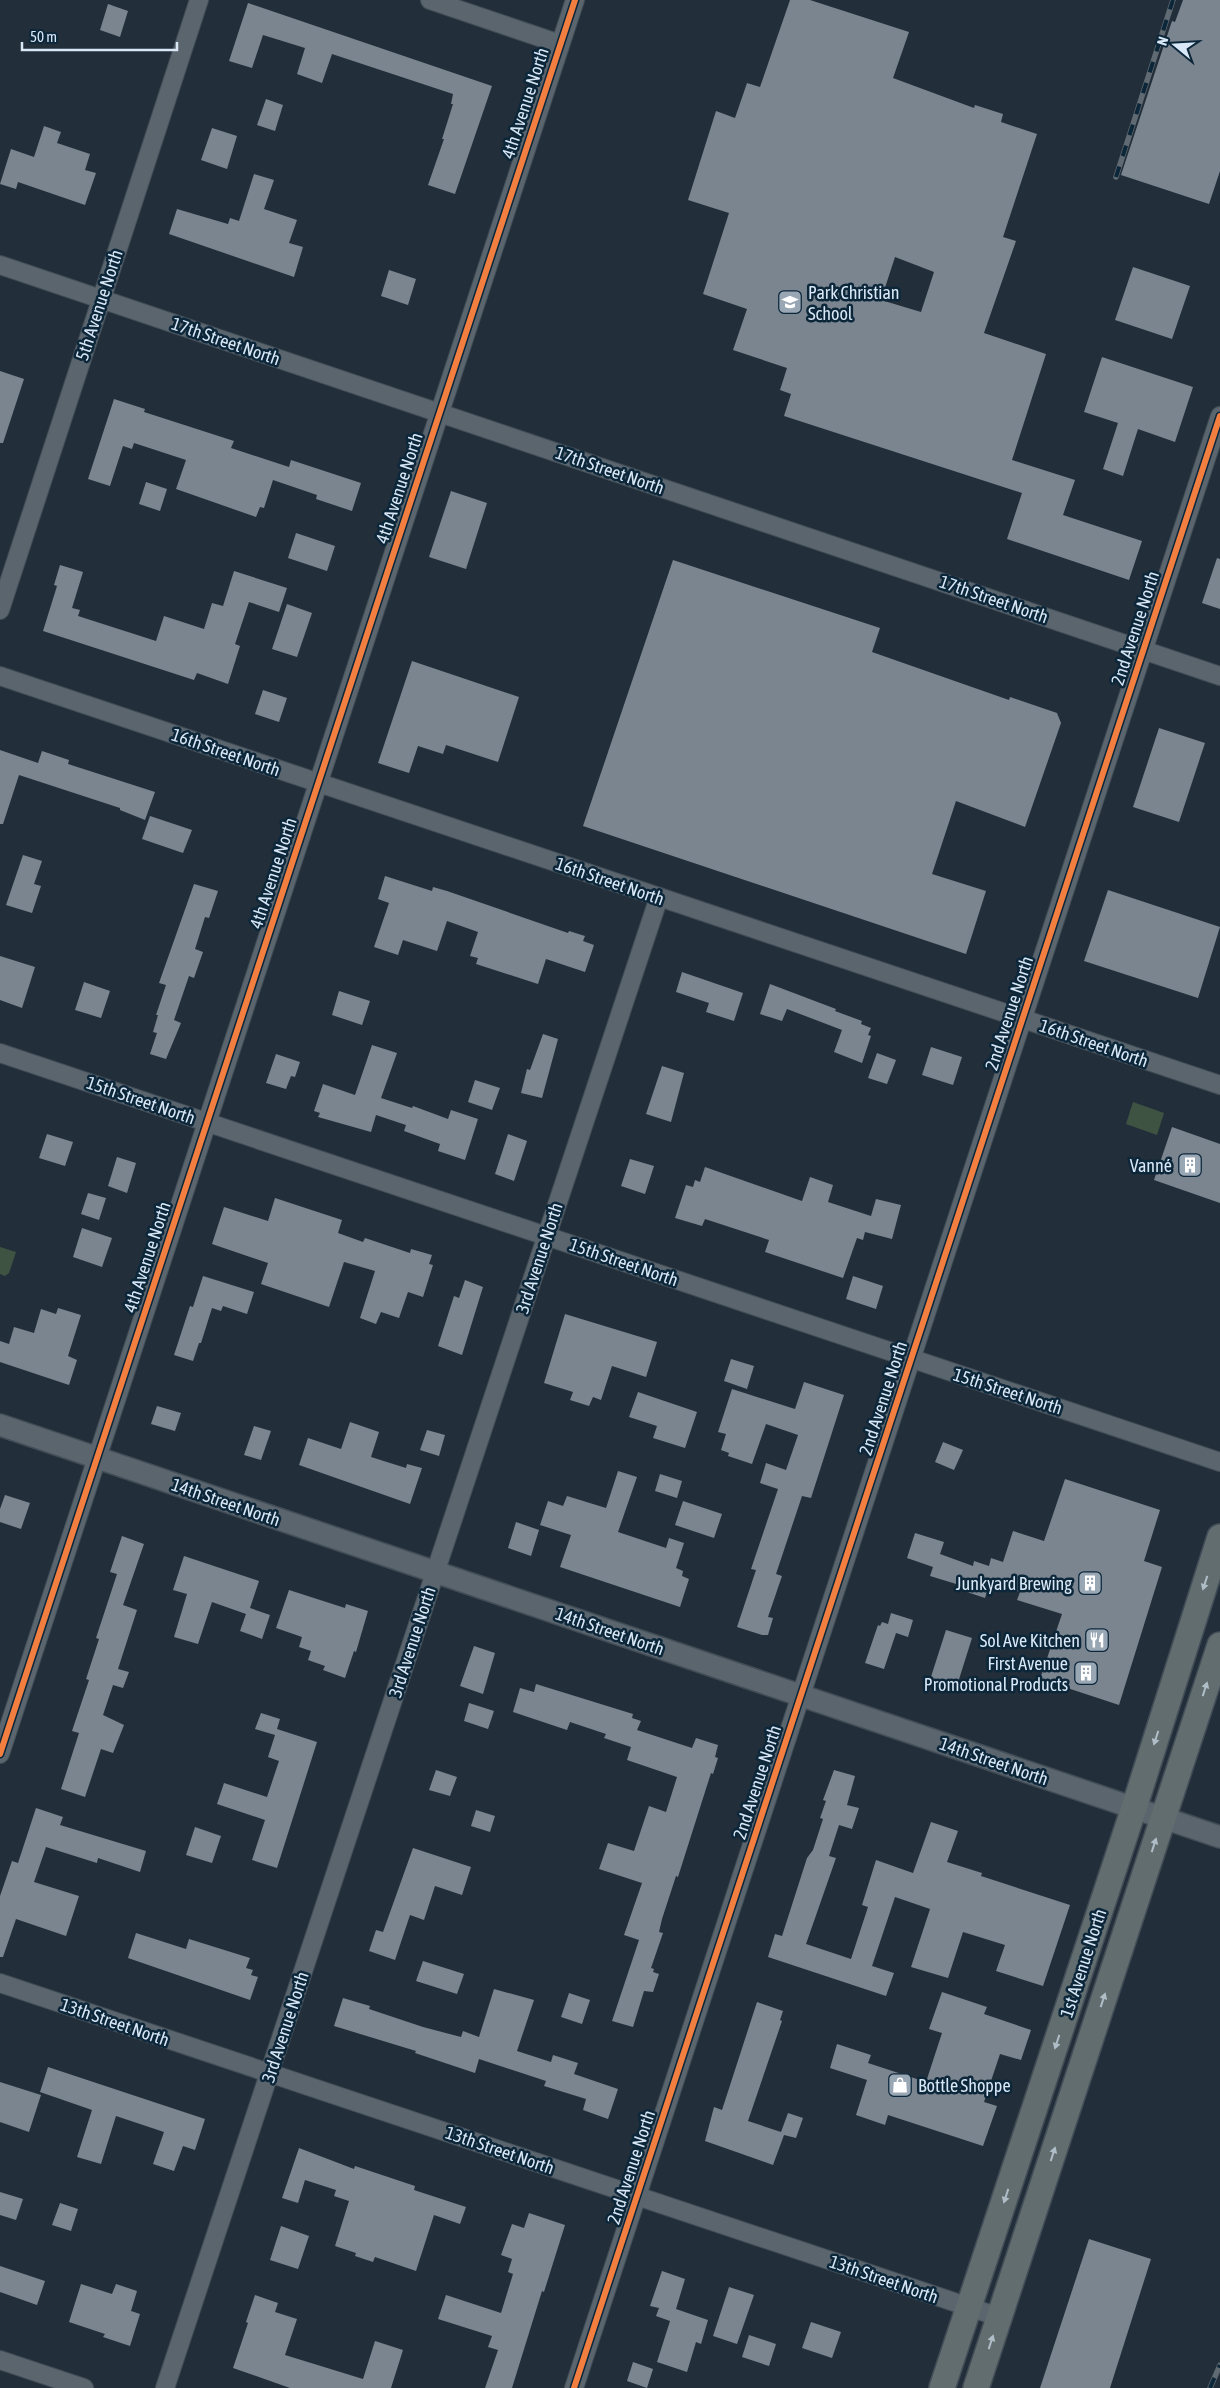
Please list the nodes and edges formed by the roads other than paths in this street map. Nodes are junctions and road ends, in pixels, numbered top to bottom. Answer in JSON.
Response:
{"nodes":[{"id":1,"x":198,"y":0,"type":"edge"},
{"id":2,"x":430,"y":0,"type":"edge"},
{"id":3,"x":575,"y":0,"type":"edge"},
{"id":4,"x":560,"y":44,"type":"junction"},
{"id":5,"x":0,"y":265,"type":"edge"},
{"id":6,"x":101,"y":299,"type":"junction"},
{"id":7,"x":439,"y":413,"type":"junction"},
{"id":8,"x":1220,"y":416,"type":"edge"},
{"id":9,"x":0,"y":610,"type":"edge"},
{"id":10,"x":1143,"y":650,"type":"junction"},
{"id":11,"x":0,"y":676,"type":"edge"},
{"id":12,"x":1220,"y":676,"type":"edge"},
{"id":13,"x":318,"y":783,"type":"junction"},
{"id":14,"x":659,"y":897,"type":"junction"},
{"id":15,"x":1023,"y":1019,"type":"junction"},
{"id":16,"x":0,"y":1053,"type":"edge"},
{"id":17,"x":1220,"y":1086,"type":"edge"},
{"id":18,"x":207,"y":1122,"type":"junction"},
{"id":19,"x":547,"y":1236,"type":"junction"},
{"id":20,"x":911,"y":1359,"type":"junction"},
{"id":21,"x":0,"y":1425,"type":"edge"},
{"id":22,"x":97,"y":1458,"type":"junction"},
{"id":23,"x":1220,"y":1462,"type":"edge"},
{"id":24,"x":1220,"y":1537,"type":"edge"},
{"id":25,"x":435,"y":1572,"type":"junction"},
{"id":26,"x":1220,"y":1645,"type":"edge"},
{"id":27,"x":801,"y":1696,"type":"junction"},
{"id":28,"x":0,"y":1754,"type":"edge"},
{"id":29,"x":1134,"y":1808,"type":"junction"},
{"id":30,"x":1162,"y":1818,"type":"junction"},
{"id":31,"x":1220,"y":1837,"type":"edge"},
{"id":32,"x":0,"y":1983,"type":"edge"},
{"id":33,"x":270,"y":2074,"type":"junction"},
{"id":34,"x":637,"y":2196,"type":"junction"},
{"id":35,"x":969,"y":2308,"type":"junction"},
{"id":36,"x":999,"y":2317,"type":"junction"},
{"id":37,"x":0,"y":2360,"type":"edge"},
{"id":38,"x":84,"y":2388,"type":"edge"},
{"id":39,"x":165,"y":2388,"type":"edge"},
{"id":40,"x":574,"y":2388,"type":"edge"},
{"id":41,"x":942,"y":2388,"type":"edge"},
{"id":42,"x":976,"y":2388,"type":"edge"}],
"edges":[{"from":1,"to":6,"type":"street","name":"5th Avenue North"},
{"from":2,"to":4,"type":"street"},
{"from":3,"to":4,"type":"street","name":"4th Avenue North"},
{"from":4,"to":7,"type":"street","name":"4th Avenue North"},
{"from":5,"to":6,"type":"street","name":"17th Street North"},
{"from":6,"to":7,"type":"street","name":"17th Street North"},
{"from":6,"to":9,"type":"street","name":"5th Avenue North"},
{"from":7,"to":10,"type":"street","name":"17th Street North"},
{"from":7,"to":13,"type":"street","name":"4th Avenue North"},
{"from":8,"to":10,"type":"street","name":"2nd Avenue North"},
{"from":10,"to":12,"type":"street","name":"17th Street North"},
{"from":10,"to":15,"type":"street","name":"2nd Avenue North"},
{"from":11,"to":13,"type":"street","name":"16th Street North"},
{"from":13,"to":14,"type":"street","name":"16th Street North"},
{"from":13,"to":18,"type":"street","name":"4th Avenue North"},
{"from":14,"to":15,"type":"street","name":"16th Street North"},
{"from":14,"to":19,"type":"street","name":"3rd Avenue North"},
{"from":15,"to":17,"type":"street","name":"16th Street North"},
{"from":15,"to":20,"type":"street","name":"2nd Avenue North"},
{"from":16,"to":18,"type":"street","name":"15th Street North"},
{"from":18,"to":19,"type":"street","name":"15th Street North"},
{"from":18,"to":22,"type":"street","name":"4th Avenue North"},
{"from":19,"to":20,"type":"street","name":"15th Street North"},
{"from":19,"to":25,"type":"street","name":"3rd Avenue North"},
{"from":20,"to":23,"type":"street","name":"15th Street North"},
{"from":20,"to":27,"type":"street","name":"2nd Avenue North"},
{"from":21,"to":22,"type":"street","name":"14th Street North"},
{"from":22,"to":25,"type":"street","name":"14th Street North"},
{"from":22,"to":28,"type":"street","name":"4th Avenue North"},
{"from":24,"to":29,"type":"main road","name":"1st Avenue North","one_way":true},
{"from":25,"to":27,"type":"street","name":"14th Street North"},
{"from":25,"to":33,"type":"street","name":"3rd Avenue North"},
{"from":30,"to":26,"type":"main road","name":"1st Avenue North","one_way":true},
{"from":27,"to":29,"type":"street","name":"14th Street North"},
{"from":27,"to":34,"type":"street","name":"2nd Avenue North"},
{"from":29,"to":30,"type":"street","name":"14th Street North"},
{"from":29,"to":35,"type":"main road","name":"1st Avenue North","one_way":true},
{"from":30,"to":31,"type":"street","name":"14th Street North"},
{"from":36,"to":30,"type":"main road","name":"1st Avenue North","one_way":true},
{"from":32,"to":33,"type":"street","name":"13th Street North"},
{"from":33,"to":34,"type":"street","name":"13th Street North"},
{"from":33,"to":39,"type":"street","name":"3rd Avenue North"},
{"from":34,"to":35,"type":"street","name":"13th Street North"},
{"from":34,"to":40,"type":"street","name":"2nd Avenue North"},
{"from":35,"to":36,"type":"street","name":"13th Street North"},
{"from":35,"to":41,"type":"main road","name":"1st Avenue North"},
{"from":42,"to":36,"type":"main road","name":"1st Avenue North","one_way":true},
{"from":37,"to":38,"type":"street"}]}
